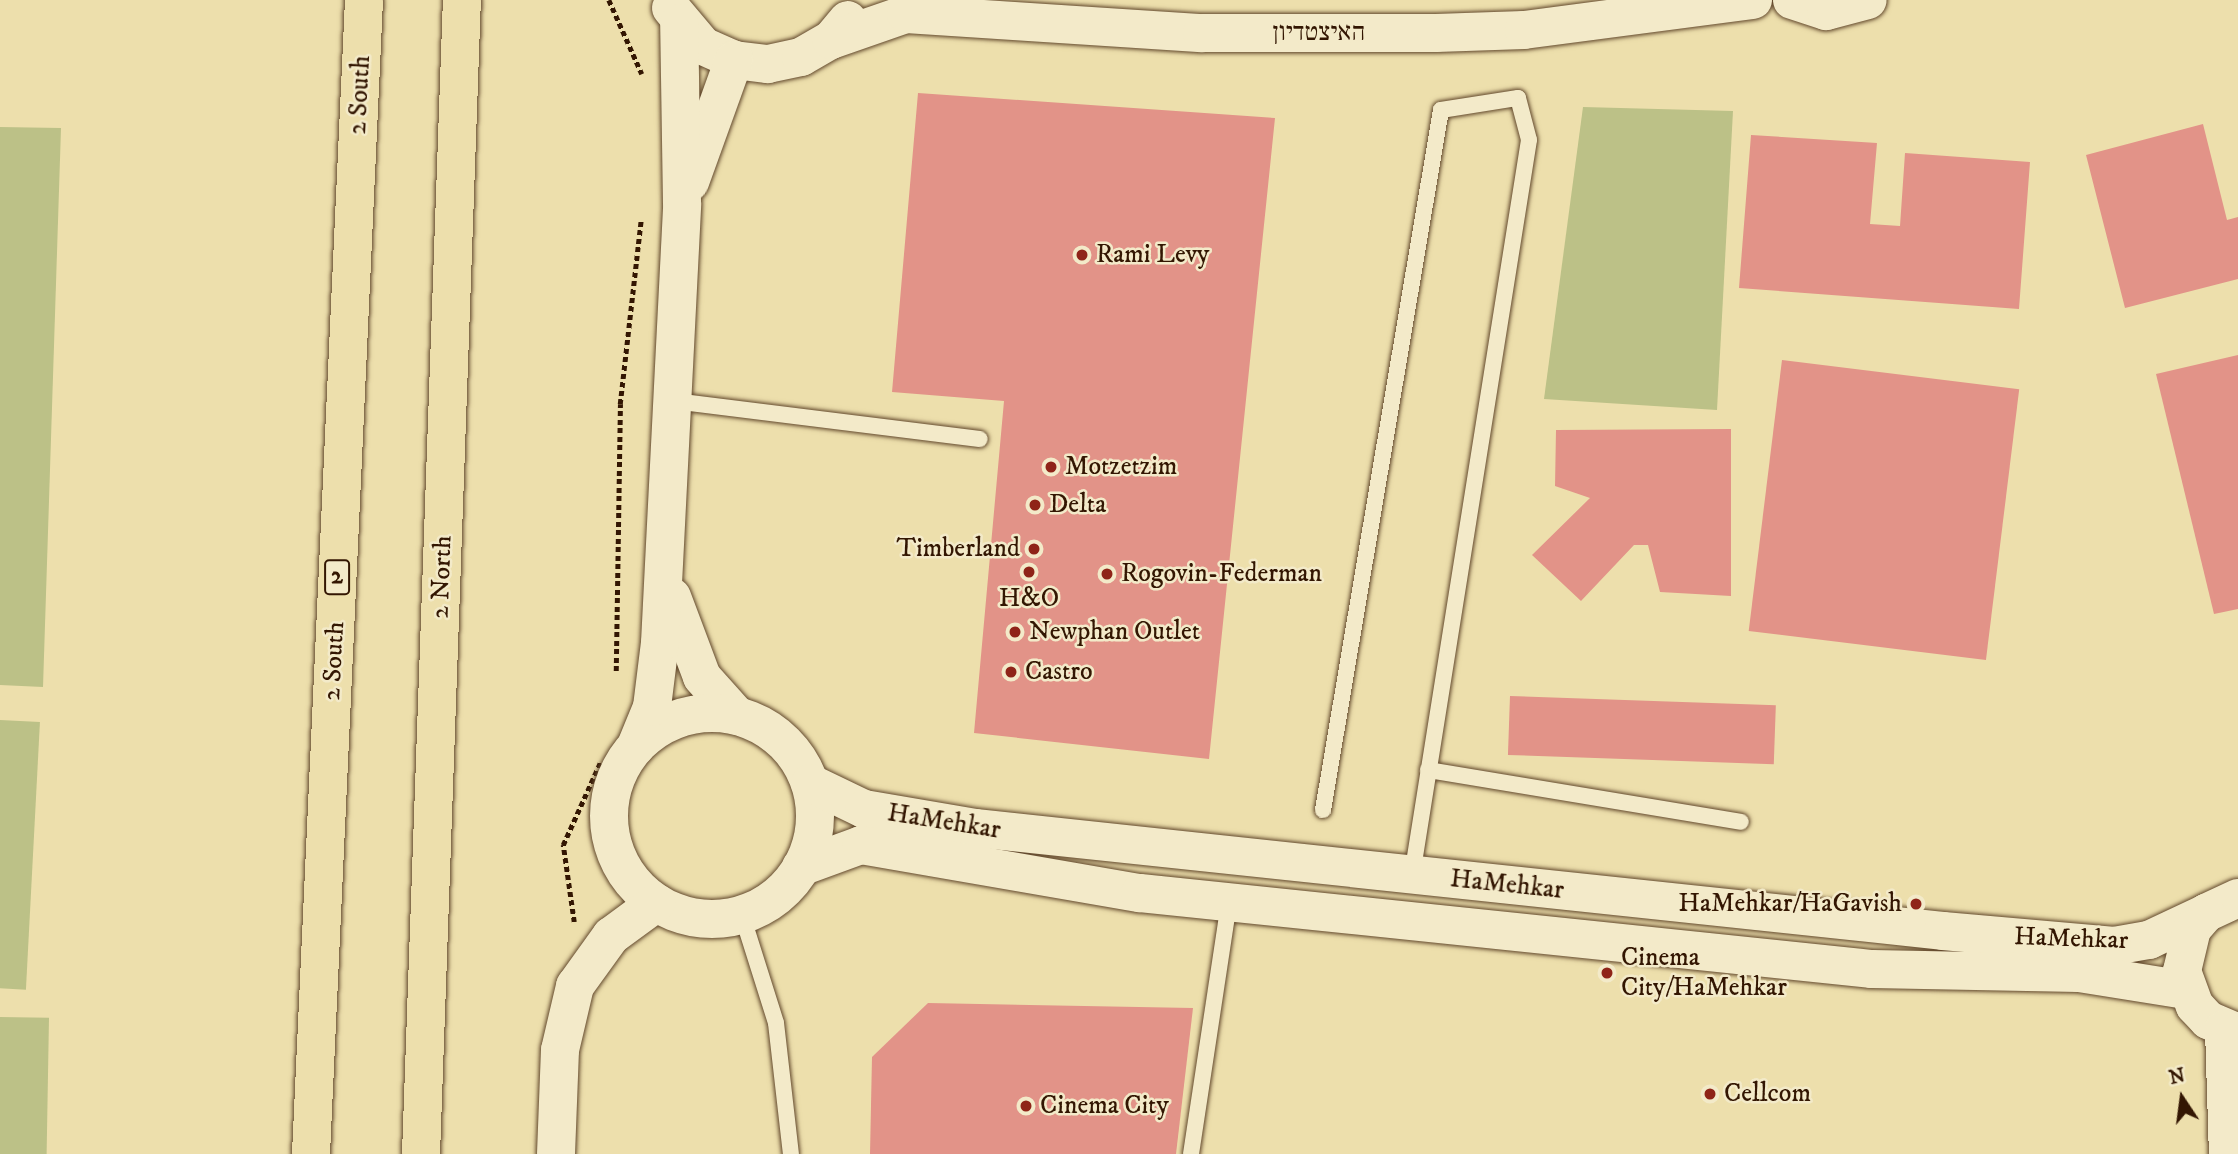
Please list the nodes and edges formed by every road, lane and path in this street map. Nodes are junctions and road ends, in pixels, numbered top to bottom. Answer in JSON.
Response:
{"nodes":[{"id":1,"x":364,"y":0,"type":"edge"},
{"id":2,"x":462,"y":0,"type":"edge"},
{"id":3,"x":609,"y":0,"type":"edge"},
{"id":4,"x":859,"y":0,"type":"edge"},
{"id":5,"x":1085,"y":0,"type":"edge"},
{"id":6,"x":1548,"y":0,"type":"edge"},
{"id":7,"x":1753,"y":0,"type":"edge"},
{"id":8,"x":1791,"y":0,"type":"edge"},
{"id":9,"x":1868,"y":0,"type":"edge"},
{"id":10,"x":673,"y":11,"type":"edge"},
{"id":11,"x":1202,"y":33,"type":"junction"},
{"id":12,"x":1436,"y":33,"type":"junction"},
{"id":13,"x":831,"y":40,"type":"junction"},
{"id":14,"x":734,"y":60,"type":"junction"},
{"id":15,"x":645,"y":81,"type":"dead end"},
{"id":16,"x":682,"y":204,"type":"junction"},
{"id":17,"x":642,"y":213,"type":"dead end"},
{"id":18,"x":674,"y":401,"type":"junction"},
{"id":19,"x":980,"y":439,"type":"dead end"},
{"id":20,"x":663,"y":565,"type":"junction"},
{"id":21,"x":616,"y":675,"type":"dead end"},
{"id":22,"x":737,"y":716,"type":"junction"},
{"id":23,"x":621,"y":750,"type":"junction"},
{"id":24,"x":1428,"y":770,"type":"junction"},
{"id":25,"x":810,"y":783,"type":"junction"},
{"id":26,"x":1323,"y":810,"type":"dead end"},
{"id":27,"x":1741,"y":822,"type":"dead end"},
{"id":28,"x":801,"y":867,"type":"junction"},
{"id":29,"x":1412,"y":875,"type":"junction"},
{"id":30,"x":1229,"y":902,"type":"junction"},
{"id":31,"x":656,"y":903,"type":"junction"},
{"id":32,"x":2222,"y":905,"type":"edge"},
{"id":33,"x":742,"y":915,"type":"junction"},
{"id":34,"x":584,"y":969,"type":"junction"},
{"id":35,"x":2186,"y":989,"type":"junction"},
{"id":36,"x":2231,"y":1031,"type":"edge"},
{"id":37,"x":311,"y":1154,"type":"edge"},
{"id":38,"x":421,"y":1154,"type":"edge"},
{"id":39,"x":556,"y":1154,"type":"edge"},
{"id":40,"x":791,"y":1154,"type":"edge"},
{"id":41,"x":1191,"y":1154,"type":"edge"},
{"id":42,"x":2228,"y":1154,"type":"edge"}],
"edges":[{"from":1,"to":37,"type":"highway","name":"2 South","number":"2"},
{"from":2,"to":38,"type":"highway","name":"2 North"},
{"from":3,"to":15,"type":"path"},
{"from":4,"to":13,"type":"street"},
{"from":5,"to":11,"type":"street"},
{"from":6,"to":12,"type":"street"},
{"from":7,"to":12,"type":"street"},
{"from":8,"to":9,"type":"street"},
{"from":10,"to":14,"type":"street"},
{"from":10,"to":16,"type":"street"},
{"from":11,"to":12,"type":"street","name":"האיצטדיון"},
{"from":11,"to":13,"type":"street"},
{"from":13,"to":14,"type":"street"},
{"from":14,"to":16,"type":"street"},
{"from":16,"to":18,"type":"street"},
{"from":17,"to":21,"type":"path"},
{"from":18,"to":19,"type":"lane"},
{"from":18,"to":20,"type":"street"},
{"from":20,"to":22,"type":"street"},
{"from":20,"to":23,"type":"street"},
{"from":22,"to":23,"type":"street"},
{"from":22,"to":25,"type":"street"},
{"from":23,"to":31,"type":"street"},
{"from":23,"to":34,"type":"path"},
{"from":24,"to":26,"type":"lane"},
{"from":24,"to":27,"type":"lane"},
{"from":24,"to":29,"type":"lane"},
{"from":25,"to":28,"type":"street"},
{"from":25,"to":29,"type":"street","name":"HaMehkar"},
{"from":28,"to":30,"type":"street","name":"HaMehkar"},
{"from":28,"to":33,"type":"street"},
{"from":29,"to":32,"type":"street","name":"HaMehkar"},
{"from":30,"to":35,"type":"street","name":"HaMehkar"},
{"from":30,"to":41,"type":"lane"},
{"from":31,"to":33,"type":"street"},
{"from":31,"to":34,"type":"street"},
{"from":32,"to":35,"type":"street"},
{"from":33,"to":40,"type":"lane"},
{"from":34,"to":39,"type":"street"},
{"from":35,"to":36,"type":"street"},
{"from":36,"to":42,"type":"street"}]}
